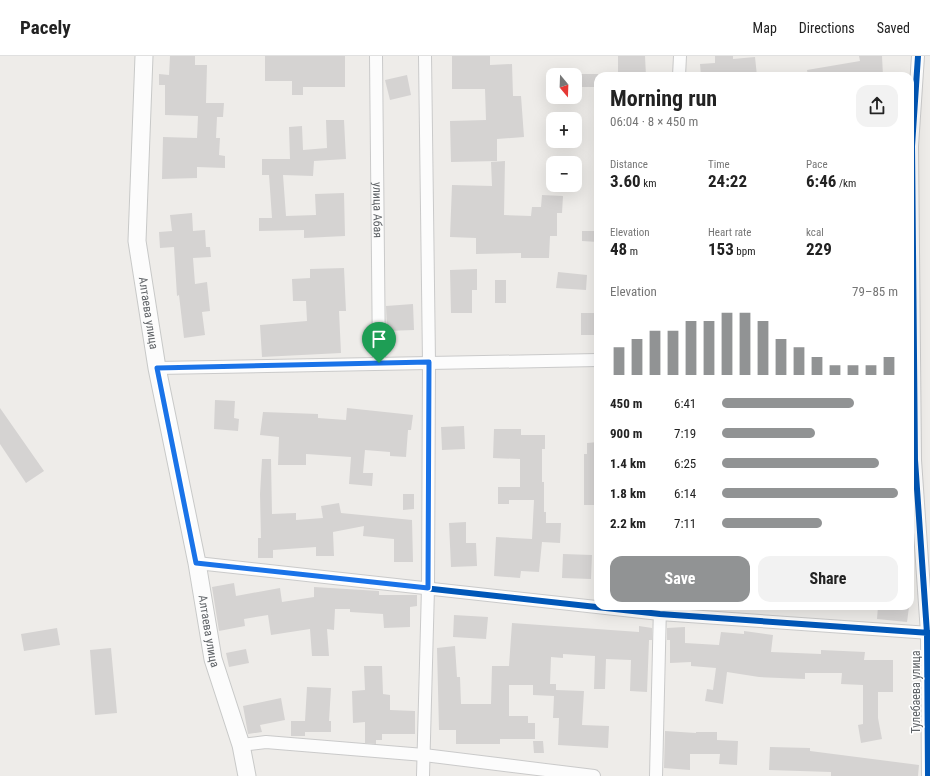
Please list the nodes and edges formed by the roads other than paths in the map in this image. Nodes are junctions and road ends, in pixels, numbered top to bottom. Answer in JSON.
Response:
{"nodes":[{"id":1,"x":144,"y":56,"type":"edge"},
{"id":2,"x":376,"y":56,"type":"edge"},
{"id":3,"x":425,"y":56,"type":"edge"},
{"id":4,"x":680,"y":56,"type":"edge"},
{"id":5,"x":918,"y":56,"type":"edge"},
{"id":6,"x":679,"y":72,"type":"edge"},
{"id":7,"x":914,"y":116,"type":"edge"},
{"id":8,"x":594,"y":360,"type":"edge"},
{"id":9,"x":429,"y":362,"type":"junction"},
{"id":10,"x":379,"y":363,"type":"junction"},
{"id":11,"x":157,"y":368,"type":"junction"},
{"id":12,"x":914,"y":481,"type":"edge"},
{"id":13,"x":196,"y":563,"type":"junction"},
{"id":14,"x":428,"y":588,"type":"junction"},
{"id":15,"x":594,"y":604,"type":"edge"},
{"id":16,"x":660,"y":610,"type":"edge"},
{"id":17,"x":928,"y":633,"type":"edge"},
{"id":18,"x":241,"y":746,"type":"junction"},
{"id":19,"x":424,"y":755,"type":"junction"},
{"id":20,"x":247,"y":776,"type":"edge"},
{"id":21,"x":423,"y":776,"type":"edge"},
{"id":22,"x":594,"y":776,"type":"edge"},
{"id":23,"x":656,"y":776,"type":"edge"},
{"id":24,"x":928,"y":776,"type":"edge"}],
"edges":[{"from":1,"to":11,"type":"main road","name":"Алтаева улица"},
{"from":2,"to":10,"type":"street","name":"улица Абая"},
{"from":3,"to":9,"type":"street"},
{"from":4,"to":6,"type":"street"},
{"from":5,"to":7,"type":"street","name":"Тулебаева улица"},
{"from":8,"to":9,"type":"street"},
{"from":9,"to":10,"type":"street"},
{"from":9,"to":14,"type":"street"},
{"from":10,"to":11,"type":"street"},
{"from":11,"to":13,"type":"main road","name":"Алтаева улица"},
{"from":12,"to":17,"type":"street","name":"Тулебаева улица"},
{"from":13,"to":14,"type":"street"},
{"from":13,"to":18,"type":"main road","name":"Алтаева улица"},
{"from":14,"to":15,"type":"street"},
{"from":14,"to":19,"type":"street"},
{"from":16,"to":17,"type":"street"},
{"from":16,"to":23,"type":"street"},
{"from":17,"to":24,"type":"street","name":"Тулебаева улица"},
{"from":18,"to":19,"type":"street"},
{"from":18,"to":20,"type":"main road","name":"Алтаева улица"},
{"from":19,"to":21,"type":"street"},
{"from":19,"to":22,"type":"street"}]}
